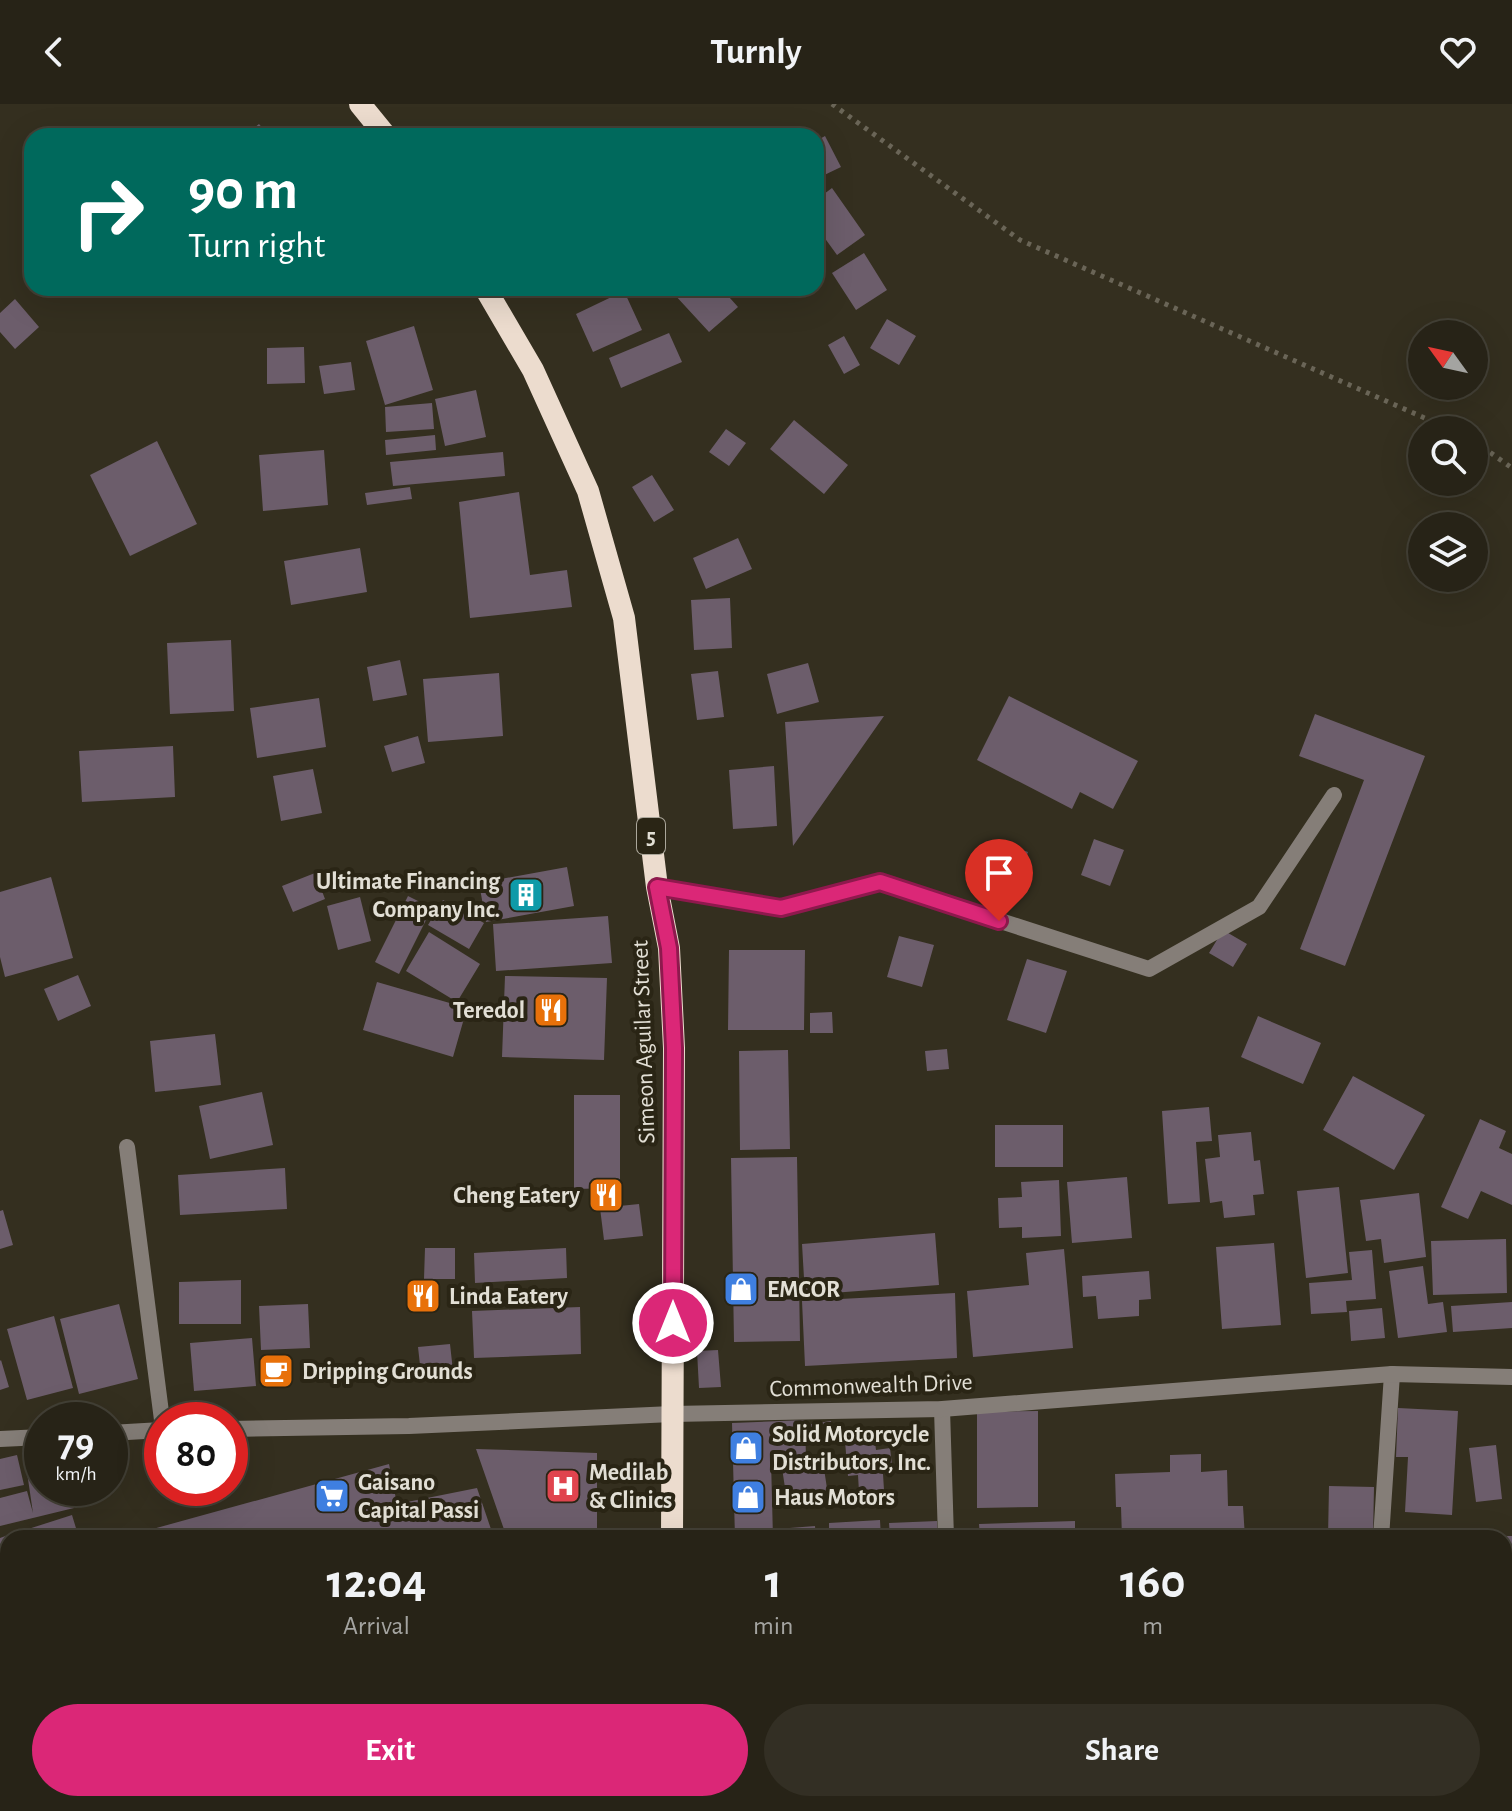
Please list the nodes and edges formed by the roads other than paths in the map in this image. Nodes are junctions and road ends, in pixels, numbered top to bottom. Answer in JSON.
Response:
{"nodes":[{"id":1,"x":360,"y":104,"type":"edge"},
{"id":2,"x":380,"y":128,"type":"edge"},
{"id":3,"x":490,"y":296,"type":"edge"},
{"id":4,"x":1334,"y":795,"type":"dead end"},
{"id":5,"x":657,"y":887,"type":"junction"},
{"id":6,"x":127,"y":1147,"type":"dead end"},
{"id":7,"x":1392,"y":1374,"type":"junction"},
{"id":8,"x":1512,"y":1377,"type":"edge"},
{"id":9,"x":160,"y":1402,"type":"edge"},
{"id":10,"x":942,"y":1409,"type":"junction"},
{"id":11,"x":672,"y":1414,"type":"junction"},
{"id":12,"x":248,"y":1429,"type":"edge"},
{"id":13,"x":24,"y":1438,"type":"edge"},
{"id":14,"x":0,"y":1439,"type":"edge"},
{"id":15,"x":672,"y":1530,"type":"edge"},
{"id":16,"x":946,"y":1530,"type":"edge"},
{"id":17,"x":1382,"y":1530,"type":"edge"}],
"edges":[{"from":1,"to":2,"type":"highway"},
{"from":3,"to":5,"type":"highway","name":"Simeon Aguilar Street","number":"5"},
{"from":4,"to":5,"type":"street"},
{"from":5,"to":11,"type":"highway","name":"Simeon Aguilar Street","number":"5"},
{"from":6,"to":9,"type":"street"},
{"from":7,"to":8,"type":"street","name":"Commonwealth Drive"},
{"from":7,"to":10,"type":"street","name":"Commonwealth Drive"},
{"from":7,"to":17,"type":"street"},
{"from":10,"to":11,"type":"street","name":"Commonwealth Drive"},
{"from":10,"to":16,"type":"street"},
{"from":11,"to":12,"type":"street","name":"Commonwealth Drive"},
{"from":11,"to":15,"type":"highway","name":"Simeon Aguilar Street","number":"5"},
{"from":13,"to":14,"type":"street"}]}
